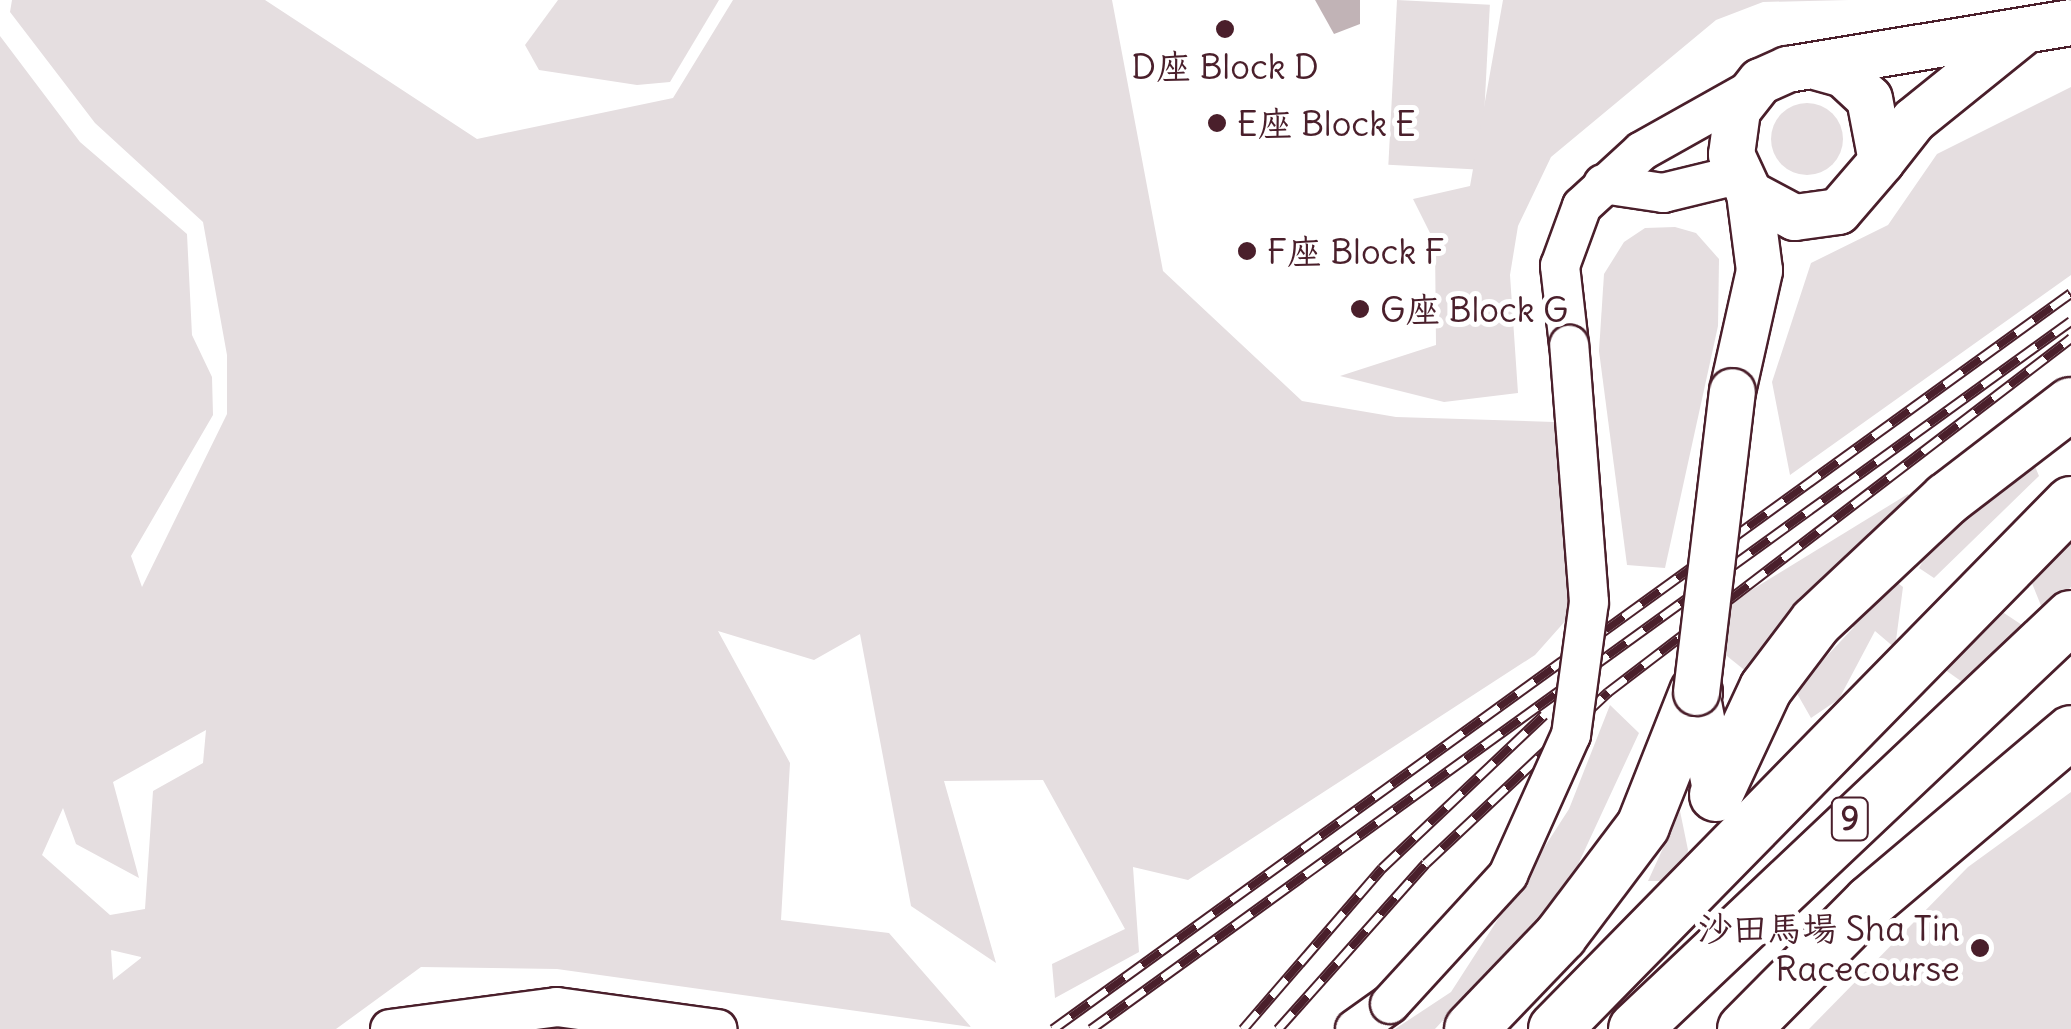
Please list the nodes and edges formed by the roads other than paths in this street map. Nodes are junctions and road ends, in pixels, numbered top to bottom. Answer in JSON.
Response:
{"nodes":[{"id":1,"x":2071,"y":22,"type":"edge"},
{"id":2,"x":2021,"y":33,"type":"junction"},
{"id":3,"x":1816,"y":66,"type":"junction"},
{"id":4,"x":1749,"y":91,"type":"junction"},
{"id":5,"x":1881,"y":161,"type":"junction"},
{"id":6,"x":1603,"y":184,"type":"junction"},
{"id":7,"x":1743,"y":184,"type":"junction"},
{"id":8,"x":2071,"y":404,"type":"edge"},
{"id":9,"x":2071,"y":503,"type":"edge"},
{"id":10,"x":2071,"y":616,"type":"edge"},
{"id":11,"x":1696,"y":692,"type":"junction"},
{"id":12,"x":2071,"y":732,"type":"edge"},
{"id":13,"x":1716,"y":795,"type":"joint"},
{"id":14,"x":390,"y":1029,"type":"edge"},
{"id":15,"x":717,"y":1029,"type":"edge"},
{"id":16,"x":1355,"y":1029,"type":"edge"},
{"id":17,"x":1471,"y":1029,"type":"edge"},
{"id":18,"x":1555,"y":1029,"type":"edge"},
{"id":19,"x":1636,"y":1029,"type":"edge"},
{"id":20,"x":1744,"y":1029,"type":"edge"}],
"edges":[{"from":1,"to":2,"type":"main road"},
{"from":2,"to":3,"type":"main road"},
{"from":2,"to":5,"type":"main road"},
{"from":3,"to":4,"type":"main road"},
{"from":3,"to":5,"type":"main road"},
{"from":4,"to":6,"type":"street"},
{"from":4,"to":7,"type":"main road"},
{"from":5,"to":7,"type":"main road"},
{"from":6,"to":7,"type":"street"},
{"from":6,"to":16,"type":"street","bridge":true},
{"from":7,"to":11,"type":"main road","bridge":true},
{"from":8,"to":13,"type":"highway"},
{"from":9,"to":18,"type":"highway"},
{"from":10,"to":19,"type":"highway","number":"9"},
{"from":11,"to":13,"type":"main road"},
{"from":11,"to":17,"type":"highway"},
{"from":12,"to":20,"type":"highway","number":"9"},
{"from":14,"to":15,"type":"street"}]}
